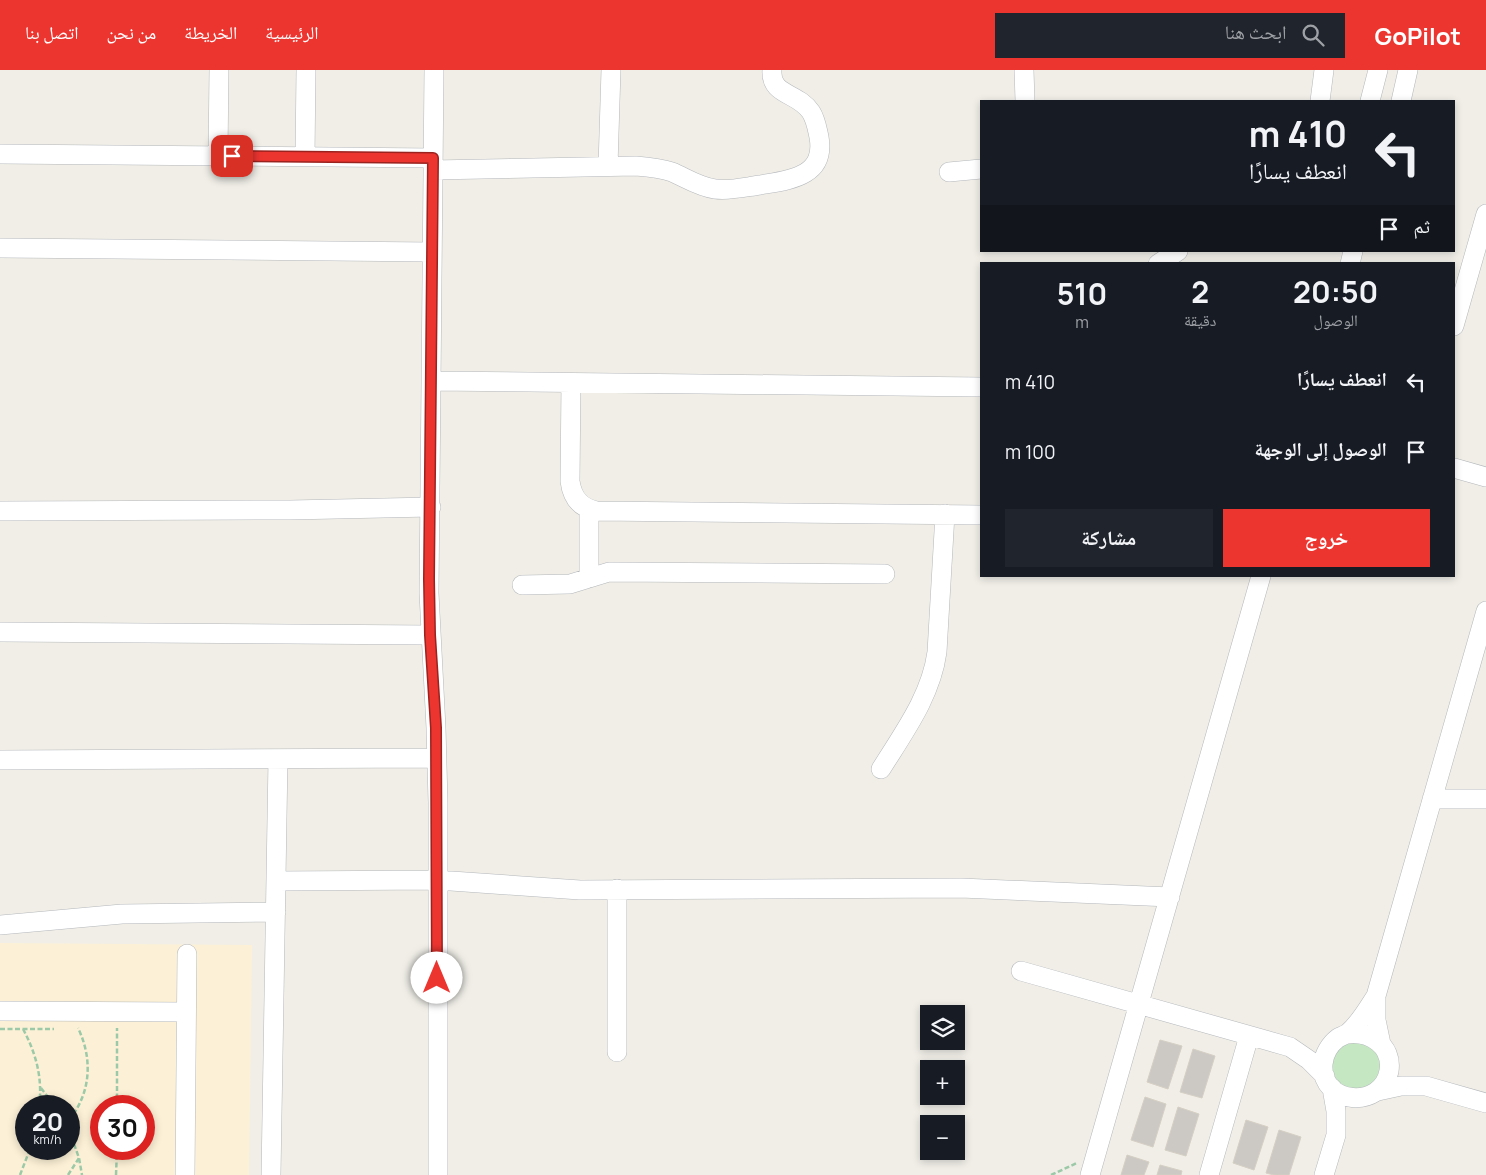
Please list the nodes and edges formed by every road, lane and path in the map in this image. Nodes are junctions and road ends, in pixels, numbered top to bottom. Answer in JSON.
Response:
{"nodes":[{"id":1,"x":219,"y":70,"type":"edge"},
{"id":2,"x":306,"y":70,"type":"edge"},
{"id":3,"x":434,"y":70,"type":"edge"},
{"id":4,"x":612,"y":70,"type":"edge"},
{"id":5,"x":772,"y":70,"type":"edge"},
{"id":6,"x":1024,"y":70,"type":"edge"},
{"id":7,"x":1324,"y":70,"type":"edge"},
{"id":8,"x":1378,"y":70,"type":"edge"},
{"id":9,"x":1408,"y":70,"type":"edge"},
{"id":10,"x":1025,"y":100,"type":"edge"},
{"id":11,"x":1320,"y":100,"type":"edge"},
{"id":12,"x":1370,"y":100,"type":"edge"},
{"id":13,"x":1401,"y":100,"type":"edge"},
{"id":14,"x":0,"y":154,"type":"edge"},
{"id":15,"x":218,"y":156,"type":"junction"},
{"id":16,"x":305,"y":157,"type":"junction"},
{"id":17,"x":433,"y":164,"type":"junction"},
{"id":18,"x":608,"y":166,"type":"junction"},
{"id":19,"x":980,"y":169,"type":"edge"},
{"id":20,"x":949,"y":172,"type":"dead end"},
{"id":21,"x":1486,"y":214,"type":"edge"},
{"id":22,"x":0,"y":248,"type":"edge"},
{"id":23,"x":432,"y":252,"type":"junction"},
{"id":24,"x":1176,"y":252,"type":"edge"},
{"id":25,"x":1161,"y":262,"type":"edge"},
{"id":26,"x":1455,"y":322,"type":"edge"},
{"id":27,"x":431,"y":381,"type":"junction"},
{"id":28,"x":571,"y":383,"type":"junction"},
{"id":29,"x":980,"y":387,"type":"edge"},
{"id":30,"x":1455,"y":468,"type":"edge"},
{"id":31,"x":1486,"y":477,"type":"edge"},
{"id":32,"x":431,"y":507,"type":"junction"},
{"id":33,"x":589,"y":509,"type":"junction"},
{"id":34,"x":0,"y":511,"type":"edge"},
{"id":35,"x":945,"y":514,"type":"junction"},
{"id":36,"x":980,"y":515,"type":"edge"},
{"id":37,"x":885,"y":574,"type":"dead end"},
{"id":38,"x":1261,"y":577,"type":"edge"},
{"id":39,"x":589,"y":578,"type":"junction"},
{"id":40,"x":522,"y":584,"type":"dead end"},
{"id":41,"x":1486,"y":611,"type":"edge"},
{"id":42,"x":0,"y":632,"type":"edge"},
{"id":43,"x":1483,"y":634,"type":"edge"},
{"id":44,"x":430,"y":635,"type":"junction"},
{"id":45,"x":436,"y":758,"type":"junction"},
{"id":46,"x":278,"y":759,"type":"junction"},
{"id":47,"x":0,"y":760,"type":"edge"},
{"id":48,"x":881,"y":769,"type":"dead end"},
{"id":49,"x":1486,"y":799,"type":"edge"},
{"id":50,"x":1432,"y":800,"type":"junction"},
{"id":51,"x":437,"y":880,"type":"junction"},
{"id":52,"x":276,"y":881,"type":"junction"},
{"id":53,"x":618,"y":890,"type":"junction"},
{"id":54,"x":1170,"y":897,"type":"junction"},
{"id":55,"x":276,"y":912,"type":"junction"},
{"id":56,"x":0,"y":925,"type":"edge"},
{"id":57,"x":187,"y":954,"type":"dead end"},
{"id":58,"x":1021,"y":971,"type":"dead end"},
{"id":59,"x":1376,"y":996,"type":"junction"},
{"id":60,"x":1139,"y":1003,"type":"junction"},
{"id":61,"x":0,"y":1011,"type":"edge"},
{"id":62,"x":118,"y":1012,"type":"junction"},
{"id":63,"x":186,"y":1012,"type":"junction"},
{"id":64,"x":78,"y":1028,"type":"dead end"},
{"id":65,"x":23,"y":1029,"type":"dead end"},
{"id":66,"x":1249,"y":1036,"type":"junction"},
{"id":67,"x":1342,"y":1036,"type":"junction"},
{"id":68,"x":1290,"y":1048,"type":"junction"},
{"id":69,"x":1385,"y":1051,"type":"junction"},
{"id":70,"x":617,"y":1052,"type":"dead end"},
{"id":71,"x":1328,"y":1082,"type":"junction"},
{"id":72,"x":1426,"y":1086,"type":"junction"},
{"id":73,"x":40,"y":1087,"type":"junction"},
{"id":74,"x":1370,"y":1094,"type":"junction"},
{"id":75,"x":40,"y":1095,"type":"edge"},
{"id":76,"x":46,"y":1095,"type":"edge"},
{"id":77,"x":117,"y":1095,"type":"edge"},
{"id":78,"x":1486,"y":1103,"type":"edge"},
{"id":79,"x":80,"y":1104,"type":"edge"},
{"id":80,"x":1336,"y":1135,"type":"junction"},
{"id":81,"x":1096,"y":1154,"type":"junction"},
{"id":82,"x":26,"y":1160,"type":"edge"},
{"id":83,"x":78,"y":1160,"type":"edge"},
{"id":84,"x":79,"y":1160,"type":"edge"},
{"id":85,"x":117,"y":1160,"type":"edge"},
{"id":86,"x":20,"y":1175,"type":"edge"},
{"id":87,"x":68,"y":1175,"type":"edge"},
{"id":88,"x":82,"y":1175,"type":"edge"},
{"id":89,"x":116,"y":1175,"type":"edge"},
{"id":90,"x":185,"y":1175,"type":"edge"},
{"id":91,"x":271,"y":1175,"type":"edge"},
{"id":92,"x":438,"y":1175,"type":"edge"},
{"id":93,"x":1051,"y":1175,"type":"edge"},
{"id":94,"x":1090,"y":1175,"type":"edge"},
{"id":95,"x":1209,"y":1175,"type":"edge"},
{"id":96,"x":1324,"y":1175,"type":"edge"}],
"edges":[{"from":1,"to":15,"type":"street"},
{"from":2,"to":16,"type":"street"},
{"from":3,"to":17,"type":"street"},
{"from":4,"to":18,"type":"street"},
{"from":5,"to":18,"type":"street"},
{"from":6,"to":10,"type":"street"},
{"from":7,"to":11,"type":"street"},
{"from":8,"to":12,"type":"street"},
{"from":9,"to":13,"type":"street"},
{"from":14,"to":15,"type":"street"},
{"from":15,"to":16,"type":"street"},
{"from":16,"to":17,"type":"street"},
{"from":17,"to":18,"type":"street"},
{"from":17,"to":23,"type":"street"},
{"from":19,"to":20,"type":"street"},
{"from":21,"to":26,"type":"street"},
{"from":22,"to":23,"type":"street"},
{"from":23,"to":27,"type":"street"},
{"from":24,"to":25,"type":"street"},
{"from":27,"to":28,"type":"street"},
{"from":27,"to":32,"type":"street"},
{"from":28,"to":29,"type":"street"},
{"from":28,"to":33,"type":"street"},
{"from":30,"to":31,"type":"street"},
{"from":32,"to":34,"type":"street"},
{"from":32,"to":44,"type":"street"},
{"from":33,"to":35,"type":"street"},
{"from":33,"to":39,"type":"street"},
{"from":35,"to":36,"type":"street"},
{"from":35,"to":48,"type":"street"},
{"from":37,"to":39,"type":"street"},
{"from":38,"to":54,"type":"street"},
{"from":39,"to":40,"type":"street"},
{"from":41,"to":43,"type":"street"},
{"from":42,"to":44,"type":"street"},
{"from":43,"to":50,"type":"street"},
{"from":44,"to":45,"type":"street"},
{"from":45,"to":46,"type":"street"},
{"from":45,"to":51,"type":"street"},
{"from":46,"to":47,"type":"street"},
{"from":46,"to":52,"type":"street"},
{"from":49,"to":50,"type":"street"},
{"from":50,"to":59,"type":"street"},
{"from":51,"to":52,"type":"street"},
{"from":51,"to":53,"type":"street"},
{"from":51,"to":92,"type":"street"},
{"from":52,"to":55,"type":"street"},
{"from":53,"to":54,"type":"street"},
{"from":53,"to":70,"type":"street"},
{"from":54,"to":60,"type":"street"},
{"from":55,"to":56,"type":"street"},
{"from":55,"to":91,"type":"street"},
{"from":57,"to":63,"type":"street"},
{"from":58,"to":60,"type":"street"},
{"from":59,"to":67,"type":"street"},
{"from":59,"to":69,"type":"street"},
{"from":60,"to":66,"type":"street"},
{"from":60,"to":81,"type":"street"},
{"from":61,"to":62,"type":"street"},
{"from":62,"to":63,"type":"street"},
{"from":62,"to":77,"type":"path"},
{"from":63,"to":90,"type":"street"},
{"from":64,"to":79,"type":"path"},
{"from":65,"to":73,"type":"path"},
{"from":66,"to":68,"type":"street"},
{"from":66,"to":95,"type":"street"},
{"from":67,"to":68,"type":"street"},
{"from":67,"to":69,"type":"street"},
{"from":67,"to":71,"type":"street"},
{"from":68,"to":71,"type":"street"},
{"from":69,"to":72,"type":"street"},
{"from":69,"to":74,"type":"street"},
{"from":71,"to":74,"type":"street"},
{"from":71,"to":80,"type":"street"},
{"from":72,"to":74,"type":"street"},
{"from":72,"to":78,"type":"street"},
{"from":73,"to":75,"type":"path"},
{"from":73,"to":76,"type":"path"},
{"from":74,"to":80,"type":"street"},
{"from":80,"to":96,"type":"street"},
{"from":81,"to":93,"type":"path"},
{"from":81,"to":94,"type":"street"},
{"from":82,"to":86,"type":"path"},
{"from":83,"to":87,"type":"path"},
{"from":84,"to":88,"type":"path"},
{"from":85,"to":89,"type":"path"}]}
